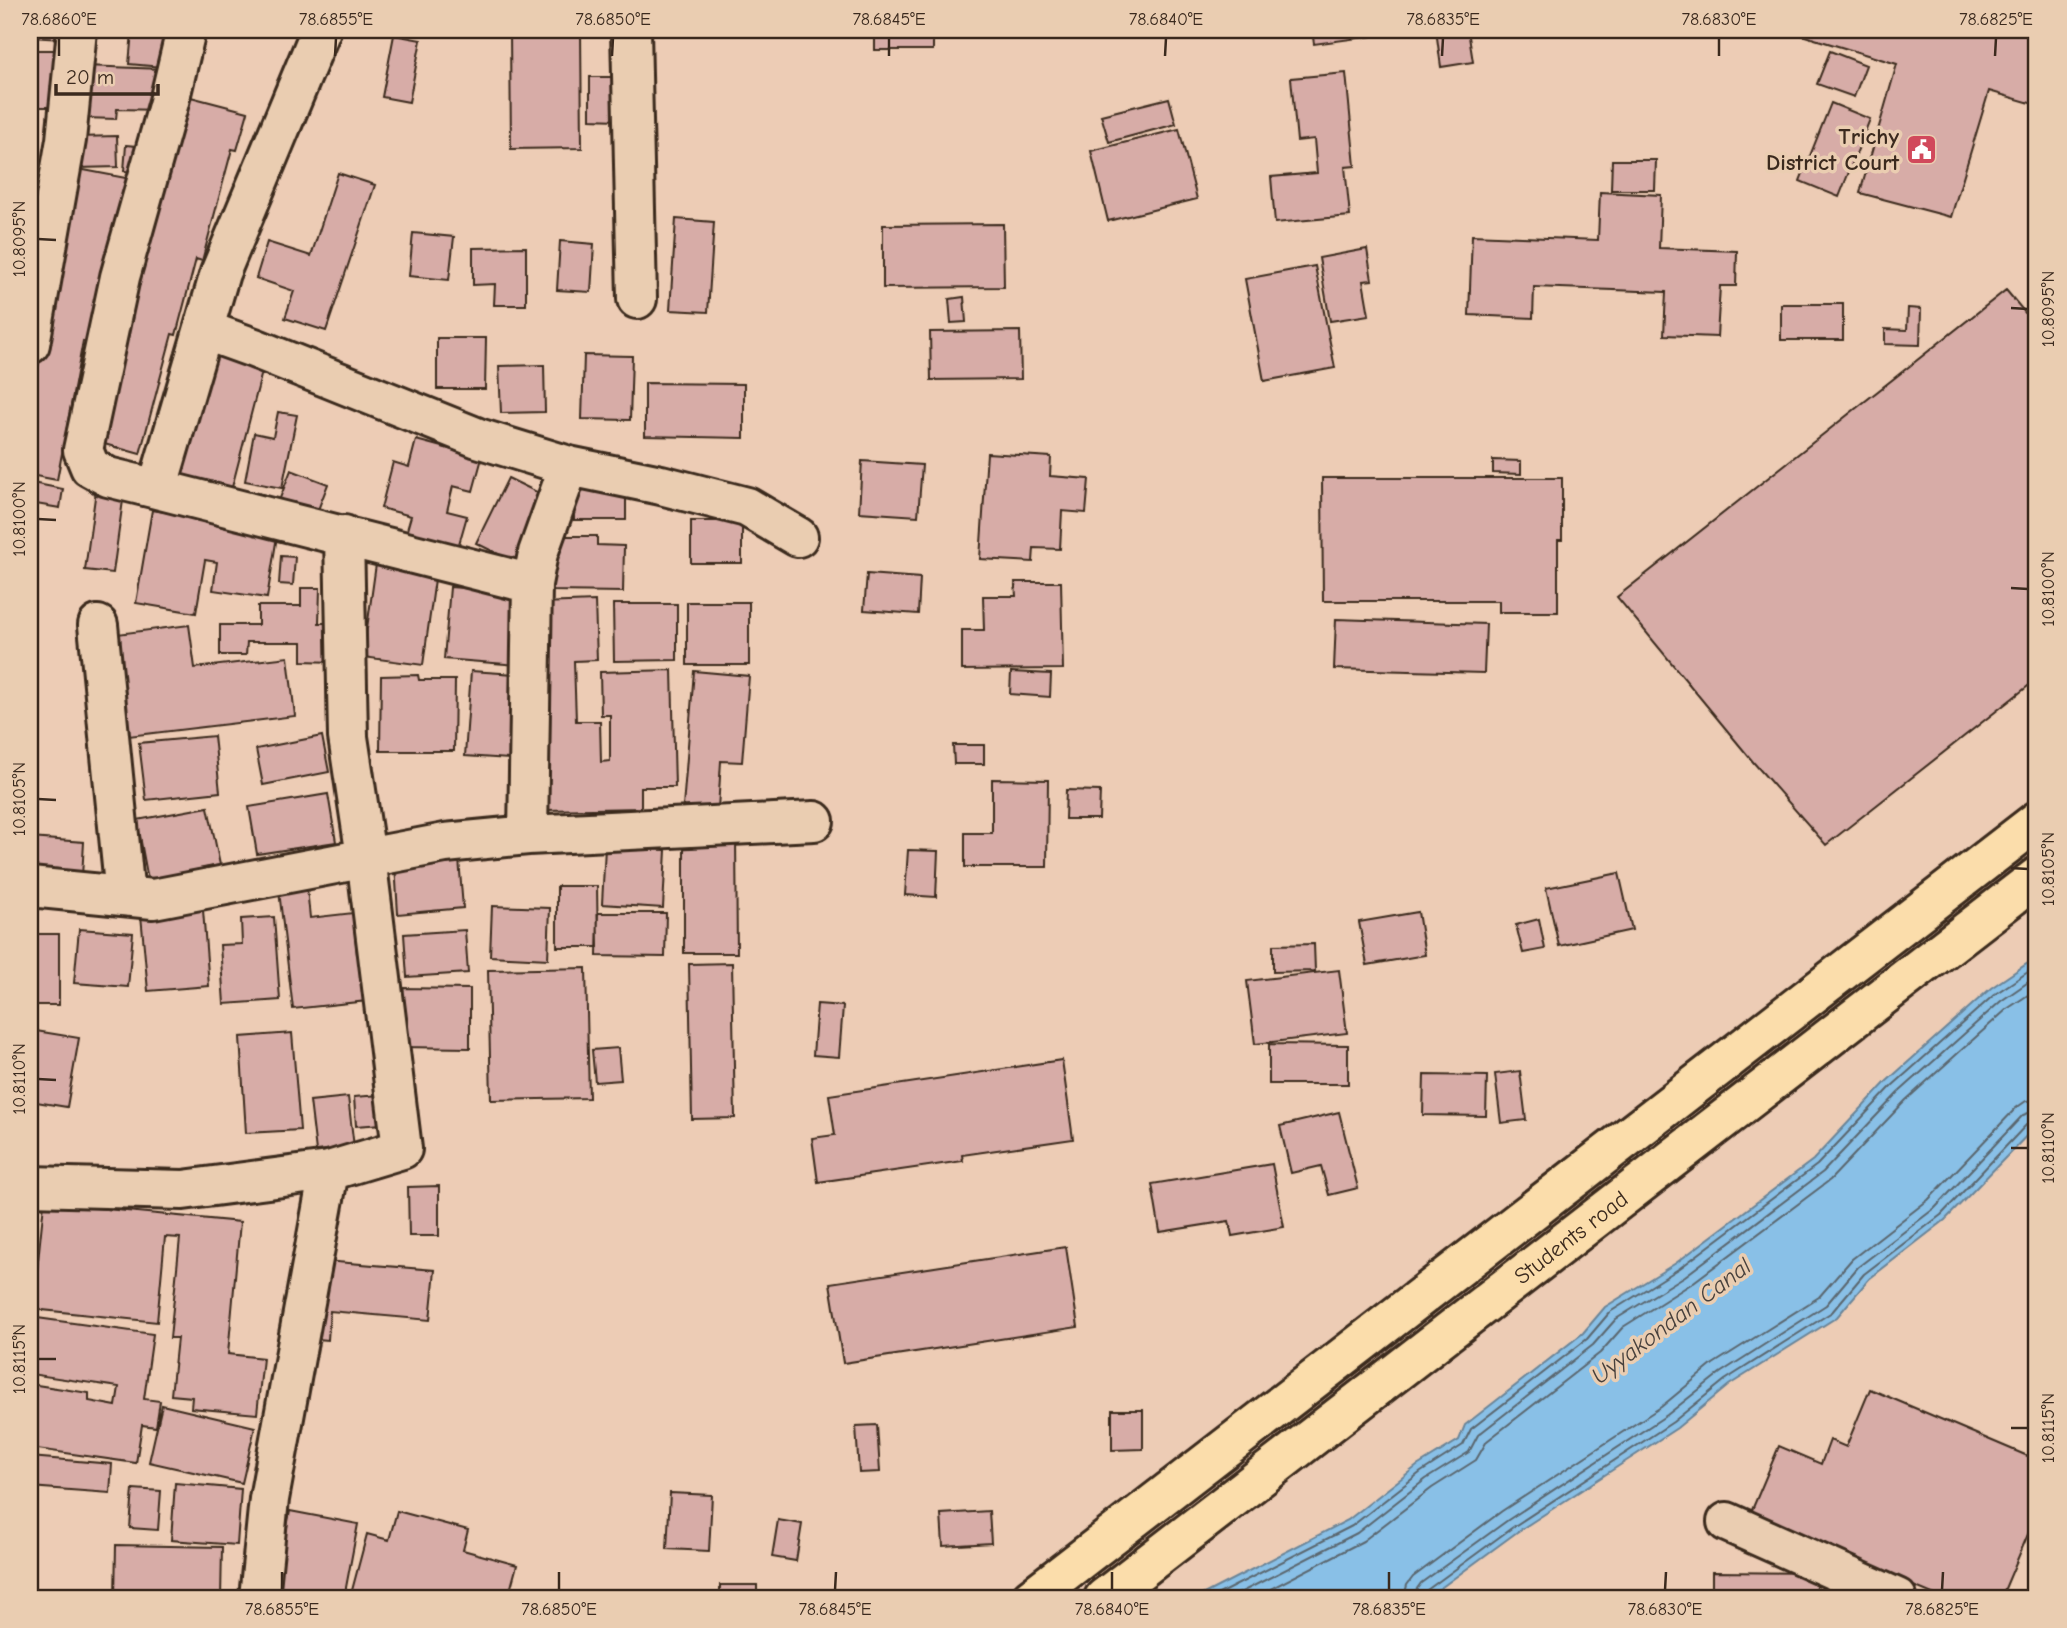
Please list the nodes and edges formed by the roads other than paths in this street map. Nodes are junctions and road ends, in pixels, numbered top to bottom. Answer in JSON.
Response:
{"nodes":[{"id":1,"x":76,"y":30,"type":"edge"},
{"id":2,"x":186,"y":30,"type":"edge"},
{"id":3,"x":321,"y":30,"type":"edge"},
{"id":4,"x":631,"y":30,"type":"edge"},
{"id":5,"x":637,"y":299,"type":"dead end"},
{"id":6,"x":204,"y":330,"type":"junction"},
{"id":7,"x":30,"y":344,"type":"edge"},
{"id":8,"x":569,"y":466,"type":"junction"},
{"id":9,"x":157,"y":489,"type":"junction"},
{"id":10,"x":344,"y":535,"type":"junction"},
{"id":11,"x":798,"y":537,"type":"dead end"},
{"id":12,"x":532,"y":584,"type":"junction"},
{"id":13,"x":98,"y":625,"type":"dead end"},
{"id":14,"x":814,"y":821,"type":"dead end"},
{"id":15,"x":2037,"y":821,"type":"edge"},
{"id":16,"x":528,"y":835,"type":"junction"},
{"id":17,"x":366,"y":857,"type":"junction"},
{"id":18,"x":2037,"y":877,"type":"edge"},
{"id":19,"x":30,"y":887,"type":"edge"},
{"id":20,"x":125,"y":896,"type":"junction"},
{"id":21,"x":329,"y":1171,"type":"junction"},
{"id":22,"x":30,"y":1186,"type":"edge"},
{"id":23,"x":1727,"y":1522,"type":"dead end"},
{"id":24,"x":259,"y":1598,"type":"edge"},
{"id":25,"x":1031,"y":1598,"type":"edge"},
{"id":26,"x":1104,"y":1598,"type":"edge"},
{"id":27,"x":1896,"y":1598,"type":"edge"}],
"edges":[{"from":1,"to":7,"type":"street"},
{"from":2,"to":9,"type":"street"},
{"from":3,"to":6,"type":"street"},
{"from":4,"to":5,"type":"street"},
{"from":6,"to":8,"type":"street"},
{"from":6,"to":9,"type":"street"},
{"from":8,"to":11,"type":"street"},
{"from":8,"to":12,"type":"street"},
{"from":9,"to":10,"type":"street"},
{"from":10,"to":12,"type":"street"},
{"from":10,"to":17,"type":"street"},
{"from":12,"to":16,"type":"street"},
{"from":13,"to":20,"type":"street"},
{"from":14,"to":16,"type":"street"},
{"from":15,"to":25,"type":"main road"},
{"from":16,"to":17,"type":"street"},
{"from":17,"to":20,"type":"street"},
{"from":17,"to":21,"type":"street"},
{"from":18,"to":26,"type":"main road","name":"Students road"},
{"from":19,"to":20,"type":"street"},
{"from":21,"to":22,"type":"street"},
{"from":21,"to":24,"type":"street"},
{"from":23,"to":27,"type":"street"}]}
